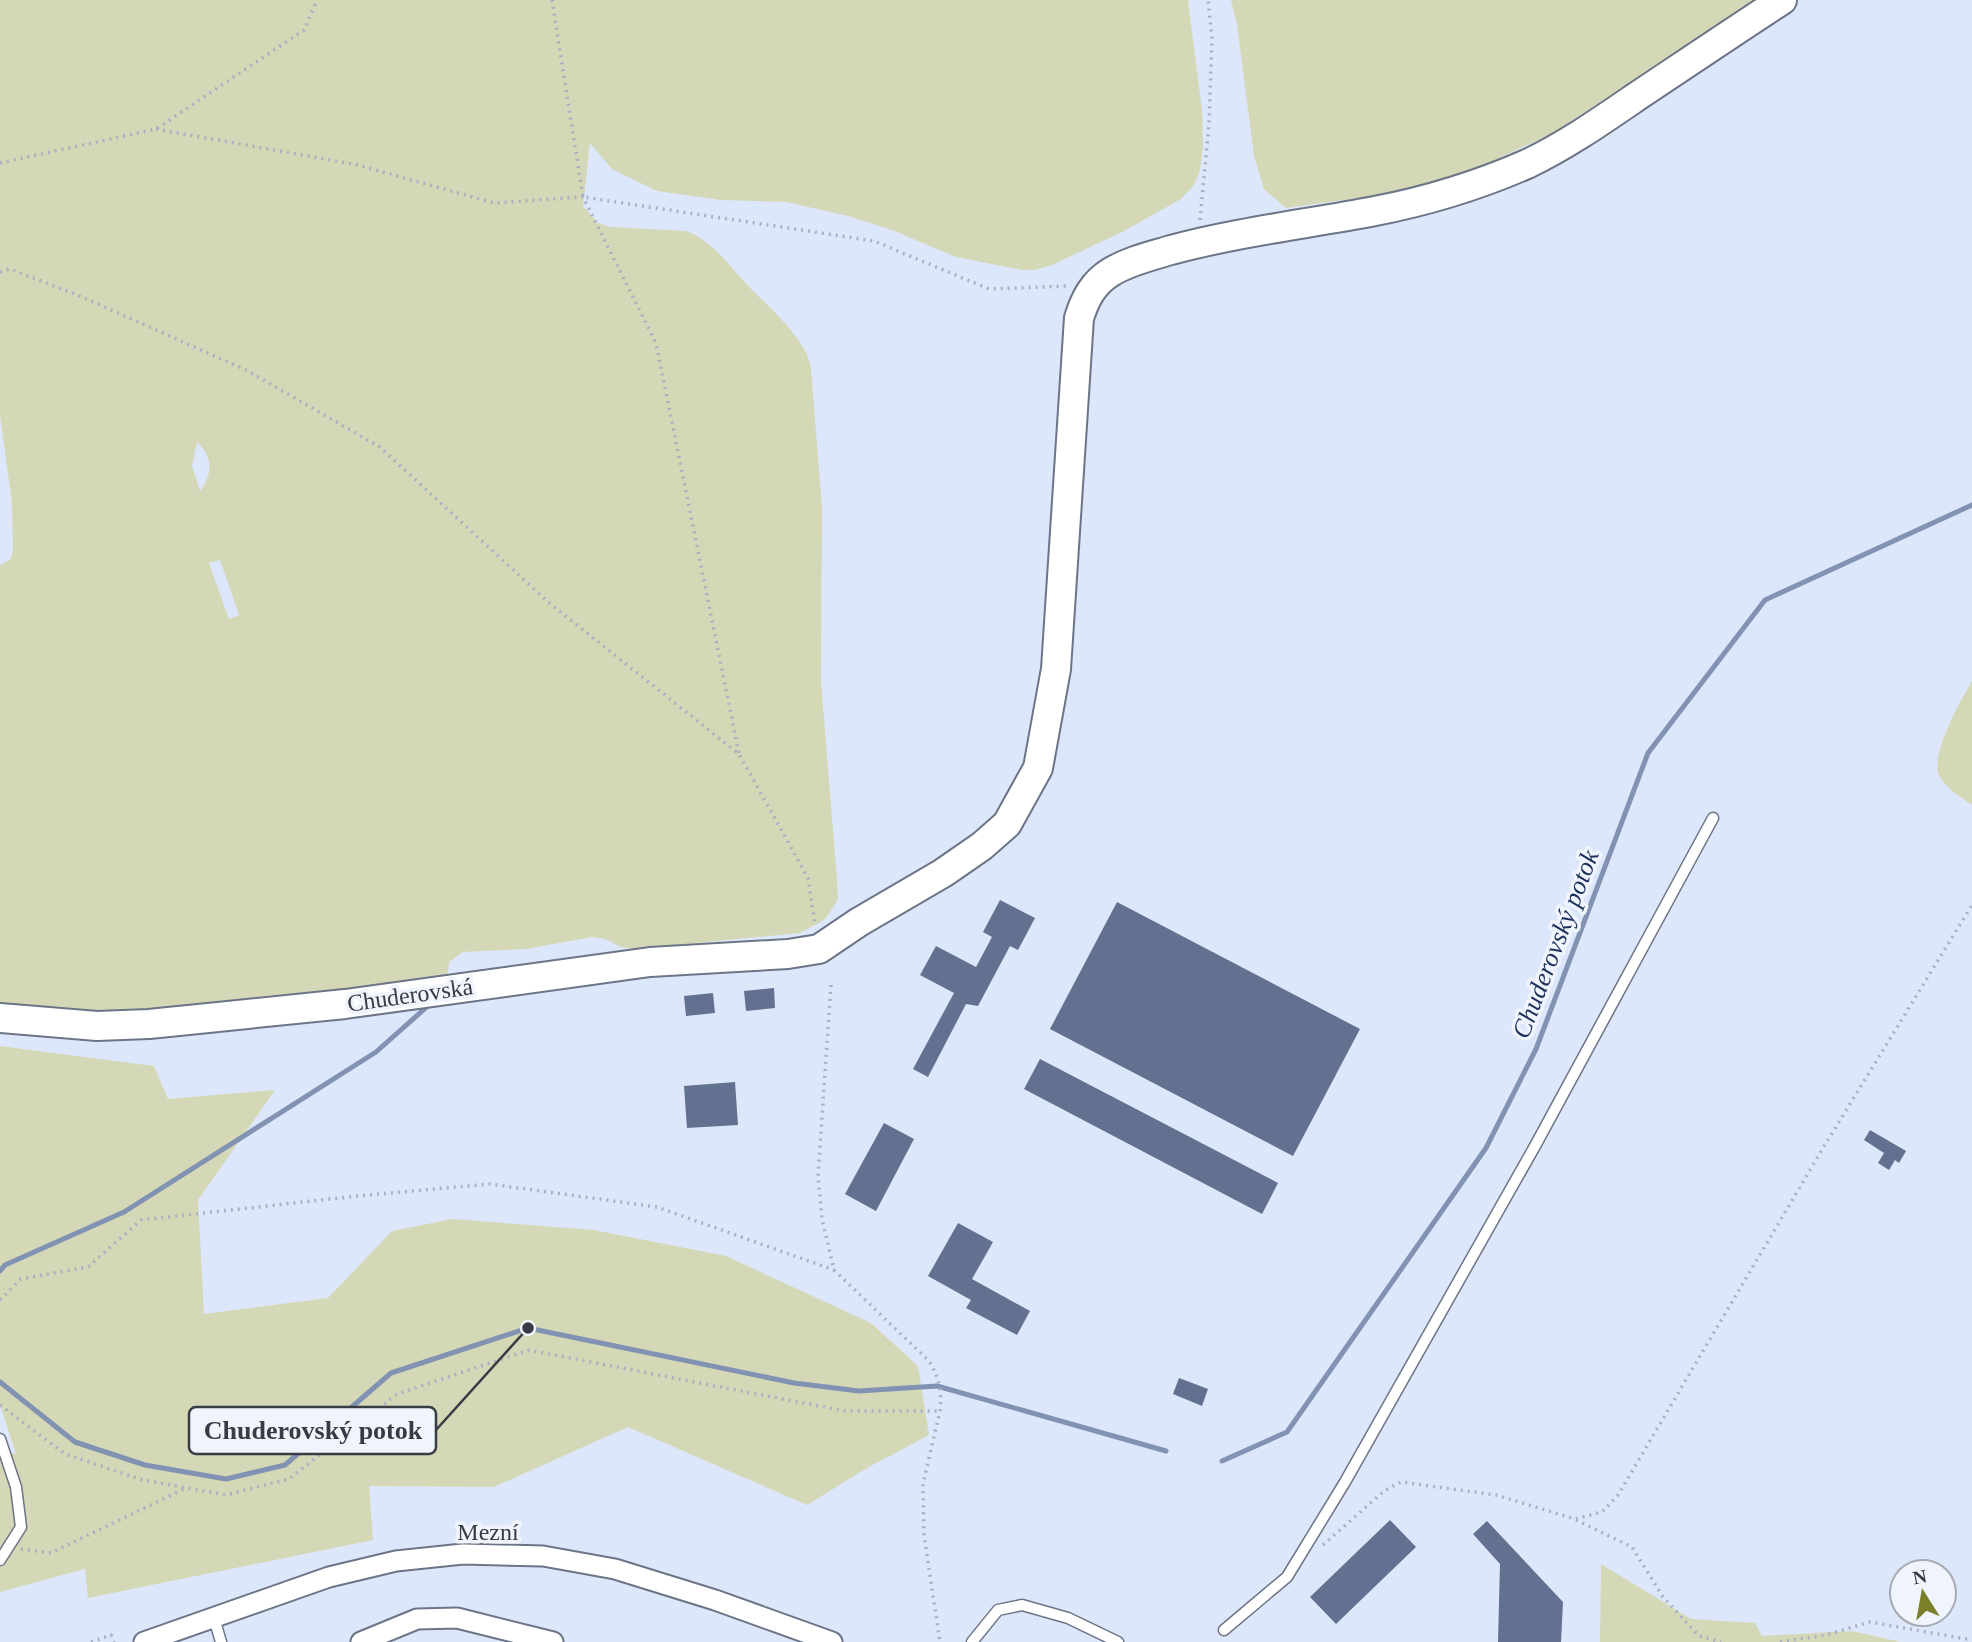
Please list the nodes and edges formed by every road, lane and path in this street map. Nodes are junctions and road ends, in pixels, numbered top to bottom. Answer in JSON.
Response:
{"nodes":[{"id":1,"x":317,"y":0,"type":"edge"},
{"id":2,"x":552,"y":0,"type":"edge"},
{"id":3,"x":1208,"y":0,"type":"edge"},
{"id":4,"x":1782,"y":0,"type":"edge"},
{"id":5,"x":156,"y":129,"type":"junction"},
{"id":6,"x":0,"y":163,"type":"edge"},
{"id":7,"x":583,"y":197,"type":"junction"},
{"id":8,"x":1198,"y":243,"type":"junction"},
{"id":9,"x":0,"y":272,"type":"edge"},
{"id":10,"x":1096,"y":285,"type":"junction"},
{"id":11,"x":739,"y":754,"type":"junction"},
{"id":12,"x":1713,"y":818,"type":"dead end"},
{"id":13,"x":1972,"y":905,"type":"edge"},
{"id":14,"x":818,"y":948,"type":"junction"},
{"id":15,"x":831,"y":985,"type":"dead end"},
{"id":16,"x":0,"y":1018,"type":"edge"},
{"id":17,"x":834,"y":1270,"type":"junction"},
{"id":18,"x":0,"y":1300,"type":"edge"},
{"id":19,"x":0,"y":1405,"type":"edge"},
{"id":20,"x":940,"y":1411,"type":"junction"},
{"id":21,"x":0,"y":1439,"type":"edge"},
{"id":22,"x":186,"y":1488,"type":"junction"},
{"id":23,"x":1575,"y":1519,"type":"junction"},
{"id":24,"x":8,"y":1548,"type":"junction"},
{"id":25,"x":1316,"y":1551,"type":"dead end"},
{"id":26,"x":0,"y":1560,"type":"edge"},
{"id":27,"x":214,"y":1618,"type":"junction"},
{"id":28,"x":1224,"y":1630,"type":"dead end"},
{"id":29,"x":503,"y":1637,"type":"edge"},
{"id":30,"x":820,"y":1640,"type":"edge"},
{"id":31,"x":1972,"y":1640,"type":"edge"},
{"id":32,"x":91,"y":1642,"type":"edge"},
{"id":33,"x":114,"y":1642,"type":"edge"},
{"id":34,"x":144,"y":1642,"type":"edge"},
{"id":35,"x":221,"y":1642,"type":"edge"},
{"id":36,"x":361,"y":1642,"type":"edge"},
{"id":37,"x":553,"y":1642,"type":"edge"},
{"id":38,"x":940,"y":1642,"type":"edge"},
{"id":39,"x":972,"y":1642,"type":"edge"},
{"id":40,"x":1118,"y":1642,"type":"edge"},
{"id":41,"x":1720,"y":1642,"type":"edge"},
{"id":42,"x":1780,"y":1642,"type":"edge"}],
"edges":[{"from":1,"to":5,"type":"path"},
{"from":2,"to":7,"type":"path"},
{"from":3,"to":8,"type":"path"},
{"from":4,"to":8,"type":"street"},
{"from":5,"to":6,"type":"path"},
{"from":5,"to":7,"type":"path"},
{"from":7,"to":10,"type":"path"},
{"from":7,"to":11,"type":"path"},
{"from":8,"to":10,"type":"street"},
{"from":9,"to":11,"type":"path"},
{"from":10,"to":14,"type":"street"},
{"from":11,"to":14,"type":"path"},
{"from":12,"to":28,"type":"lane"},
{"from":13,"to":23,"type":"path"},
{"from":14,"to":16,"type":"street","name":"Chuderovská"},
{"from":15,"to":17,"type":"path"},
{"from":17,"to":18,"type":"path"},
{"from":17,"to":20,"type":"path"},
{"from":19,"to":22,"type":"path"},
{"from":20,"to":22,"type":"path"},
{"from":20,"to":38,"type":"path"},
{"from":21,"to":24,"type":"lane"},
{"from":22,"to":24,"type":"path"},
{"from":23,"to":25,"type":"path"},
{"from":23,"to":41,"type":"path"},
{"from":24,"to":26,"type":"lane"},
{"from":27,"to":30,"type":"street","name":"Mezní"},
{"from":27,"to":34,"type":"street","name":"Mezní"},
{"from":27,"to":35,"type":"lane"},
{"from":29,"to":36,"type":"street"},
{"from":29,"to":37,"type":"street"},
{"from":31,"to":42,"type":"path"},
{"from":32,"to":33,"type":"path"},
{"from":39,"to":40,"type":"lane"}]}
